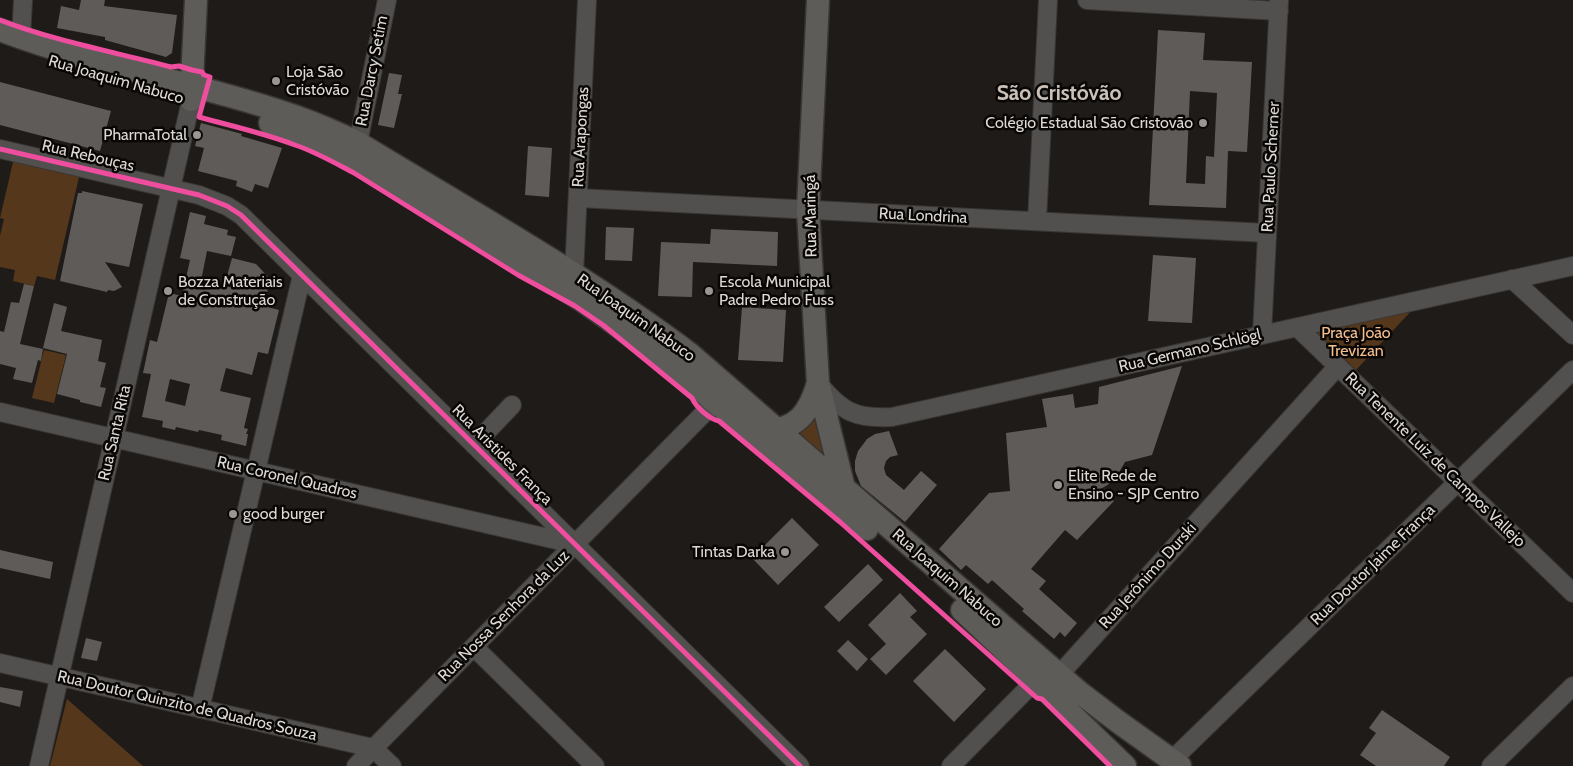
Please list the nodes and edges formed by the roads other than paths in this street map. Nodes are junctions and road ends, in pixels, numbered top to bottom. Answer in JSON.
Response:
{"nodes":[{"id":1,"x":23,"y":0,"type":"edge"},
{"id":2,"x":196,"y":0,"type":"edge"},
{"id":3,"x":387,"y":0,"type":"edge"},
{"id":4,"x":588,"y":0,"type":"edge"},
{"id":5,"x":818,"y":0,"type":"edge"},
{"id":6,"x":1048,"y":0,"type":"edge"},
{"id":7,"x":1087,"y":0,"type":"edge"},
{"id":8,"x":1279,"y":5,"type":"edge"},
{"id":9,"x":0,"y":30,"type":"edge"},
{"id":10,"x":21,"y":38,"type":"junction"},
{"id":11,"x":0,"y":45,"type":"edge"},
{"id":12,"x":191,"y":93,"type":"junction"},
{"id":13,"x":358,"y":143,"type":"junction"},
{"id":14,"x":0,"y":149,"type":"edge"},
{"id":15,"x":171,"y":188,"type":"junction"},
{"id":16,"x":578,"y":198,"type":"junction"},
{"id":17,"x":808,"y":210,"type":"junction"},
{"id":18,"x":1037,"y":221,"type":"junction"},
{"id":19,"x":1268,"y":233,"type":"junction"},
{"id":20,"x":1573,"y":266,"type":"edge"},
{"id":21,"x":302,"y":275,"type":"junction"},
{"id":22,"x":1512,"y":279,"type":"junction"},
{"id":23,"x":574,"y":284,"type":"junction"},
{"id":24,"x":1297,"y":327,"type":"junction"},
{"id":25,"x":1262,"y":334,"type":"junction"},
{"id":26,"x":1573,"y":335,"type":"edge"},
{"id":27,"x":1338,"y":366,"type":"junction"},
{"id":28,"x":1573,"y":370,"type":"edge"},
{"id":29,"x":818,"y":383,"type":"junction"},
{"id":30,"x":715,"y":402,"type":"junction"},
{"id":31,"x":512,"y":405,"type":"dead end"},
{"id":32,"x":0,"y":412,"type":"edge"},
{"id":33,"x":744,"y":426,"type":"junction"},
{"id":34,"x":778,"y":430,"type":"junction"},
{"id":35,"x":114,"y":438,"type":"junction"},
{"id":36,"x":474,"y":445,"type":"junction"},
{"id":37,"x":256,"y":471,"type":"junction"},
{"id":38,"x":1458,"y":482,"type":"junction"},
{"id":39,"x":844,"y":488,"type":"junction"},
{"id":40,"x":575,"y":545,"type":"junction"},
{"id":41,"x":1573,"y":593,"type":"edge"},
{"id":42,"x":474,"y":647,"type":"junction"},
{"id":43,"x":0,"y":663,"type":"edge"},
{"id":44,"x":1059,"y":675,"type":"junction"},
{"id":45,"x":59,"y":677,"type":"junction"},
{"id":46,"x":1036,"y":680,"type":"junction"},
{"id":47,"x":1573,"y":686,"type":"edge"},
{"id":48,"x":200,"y":709,"type":"junction"},
{"id":49,"x":373,"y":748,"type":"junction"},
{"id":50,"x":1176,"y":763,"type":"edge"},
{"id":51,"x":39,"y":766,"type":"edge"},
{"id":52,"x":356,"y":766,"type":"edge"},
{"id":53,"x":392,"y":766,"type":"edge"},
{"id":54,"x":595,"y":766,"type":"edge"},
{"id":55,"x":800,"y":766,"type":"edge"},
{"id":56,"x":951,"y":766,"type":"edge"},
{"id":57,"x":1125,"y":766,"type":"edge"},
{"id":58,"x":1491,"y":766,"type":"edge"}],
"edges":[{"from":1,"to":10,"type":"street"},
{"from":2,"to":12,"type":"main road"},
{"from":3,"to":13,"type":"street","name":"Rua Darcy Setim"},
{"from":4,"to":16,"type":"street","name":"Rua Arapongas"},
{"from":5,"to":17,"type":"main road","name":"Rua Maringá"},
{"from":6,"to":18,"type":"street"},
{"from":7,"to":8,"type":"street"},
{"from":8,"to":19,"type":"street","name":"Rua Paulo Scherner"},
{"from":9,"to":10,"type":"main road","name":"Rua Joaquim Nabuco"},
{"from":10,"to":12,"type":"main road","name":"Rua Joaquim Nabuco"},
{"from":11,"to":12,"type":"main road","name":"Rua Joaquim Nabuco"},
{"from":12,"to":13,"type":"main road","name":"Rua Joaquim Nabuco"},
{"from":12,"to":15,"type":"street","name":"Rua Santa Rita"},
{"from":12,"to":23,"type":"main road","name":"Rua Joaquim Nabuco"},
{"from":13,"to":23,"type":"main road","name":"Rua Joaquim Nabuco"},
{"from":14,"to":15,"type":"street","name":"Rua Rebouças"},
{"from":15,"to":21,"type":"street","name":"Rua Aristides França"},
{"from":15,"to":35,"type":"street","name":"Rua Santa Rita"},
{"from":16,"to":17,"type":"street","name":"Rua Londrina"},
{"from":16,"to":23,"type":"street","name":"Rua Arapongas"},
{"from":17,"to":18,"type":"street","name":"Rua Londrina"},
{"from":17,"to":29,"type":"main road","name":"Rua Maringá"},
{"from":18,"to":19,"type":"street","name":"Rua Londrina"},
{"from":19,"to":25,"type":"street","name":"Rua Paulo Scherner"},
{"from":20,"to":22,"type":"street","name":"Rua Germano Schlögl"},
{"from":21,"to":36,"type":"street","name":"Rua Aristides França"},
{"from":21,"to":37,"type":"street"},
{"from":22,"to":24,"type":"street","name":"Rua Germano Schlögl"},
{"from":22,"to":26,"type":"street"},
{"from":23,"to":30,"type":"main road","name":"Rua Joaquim Nabuco"},
{"from":23,"to":34,"type":"main road","name":"Rua Joaquim Nabuco"},
{"from":24,"to":25,"type":"street","name":"Rua Germano Schlögl"},
{"from":24,"to":27,"type":"street","name":"Rua Tenente Luiz de Campos Vallejo"},
{"from":25,"to":29,"type":"street","name":"Rua Germano Schlögl"},
{"from":27,"to":38,"type":"street","name":"Rua Tenente Luiz de Campos Vallejo"},
{"from":27,"to":44,"type":"street","name":"Rua Jerônimo Durski"},
{"from":28,"to":38,"type":"street","name":"Rua Doutor Jaime França"},
{"from":29,"to":34,"type":"main road"},
{"from":29,"to":39,"type":"main road","name":"Rua Maringá"},
{"from":30,"to":33,"type":"main road","name":"Rua Joaquim Nabuco"},
{"from":30,"to":40,"type":"street","name":"Rua Nossa Senhora da Luz"},
{"from":31,"to":36,"type":"street"},
{"from":32,"to":35,"type":"street","name":"Rua Coronel Quadros"},
{"from":33,"to":34,"type":"main road"},
{"from":33,"to":46,"type":"main road","name":"Rua Joaquim Nabuco"},
{"from":34,"to":39,"type":"main road","name":"Rua Joaquim Nabuco"},
{"from":35,"to":37,"type":"street","name":"Rua Coronel Quadros"},
{"from":35,"to":45,"type":"street","name":"Rua Santa Rita"},
{"from":36,"to":40,"type":"street","name":"Rua Aristides França"},
{"from":37,"to":40,"type":"street","name":"Rua Coronel Quadros"},
{"from":37,"to":48,"type":"street"},
{"from":38,"to":41,"type":"street","name":"Rua Tenente Luiz de Campos Vallejo"},
{"from":38,"to":50,"type":"street","name":"Rua Doutor Jaime França"},
{"from":39,"to":44,"type":"main road","name":"Rua Joaquim Nabuco"},
{"from":40,"to":42,"type":"street","name":"Rua Nossa Senhora da Luz"},
{"from":40,"to":55,"type":"street","name":"Rua Aristides França"},
{"from":42,"to":49,"type":"street","name":"Rua Nossa Senhora da Luz"},
{"from":42,"to":54,"type":"street"},
{"from":43,"to":45,"type":"street","name":"Rua Doutor Quinzito de Quadros Souza"},
{"from":44,"to":50,"type":"main road","name":"Rua Joaquim Nabuco"},
{"from":45,"to":48,"type":"street","name":"Rua Doutor Quinzito de Quadros Souza"},
{"from":45,"to":51,"type":"street","name":"Rua Santa Rita"},
{"from":46,"to":56,"type":"street"},
{"from":46,"to":57,"type":"main road","name":"Rua Joaquim Nabuco"},
{"from":47,"to":58,"type":"street"},
{"from":48,"to":49,"type":"street","name":"Rua Doutor Quinzito de Quadros Souza"},
{"from":49,"to":52,"type":"street","name":"Rua Nossa Senhora da Luz"},
{"from":49,"to":53,"type":"street"}]}
